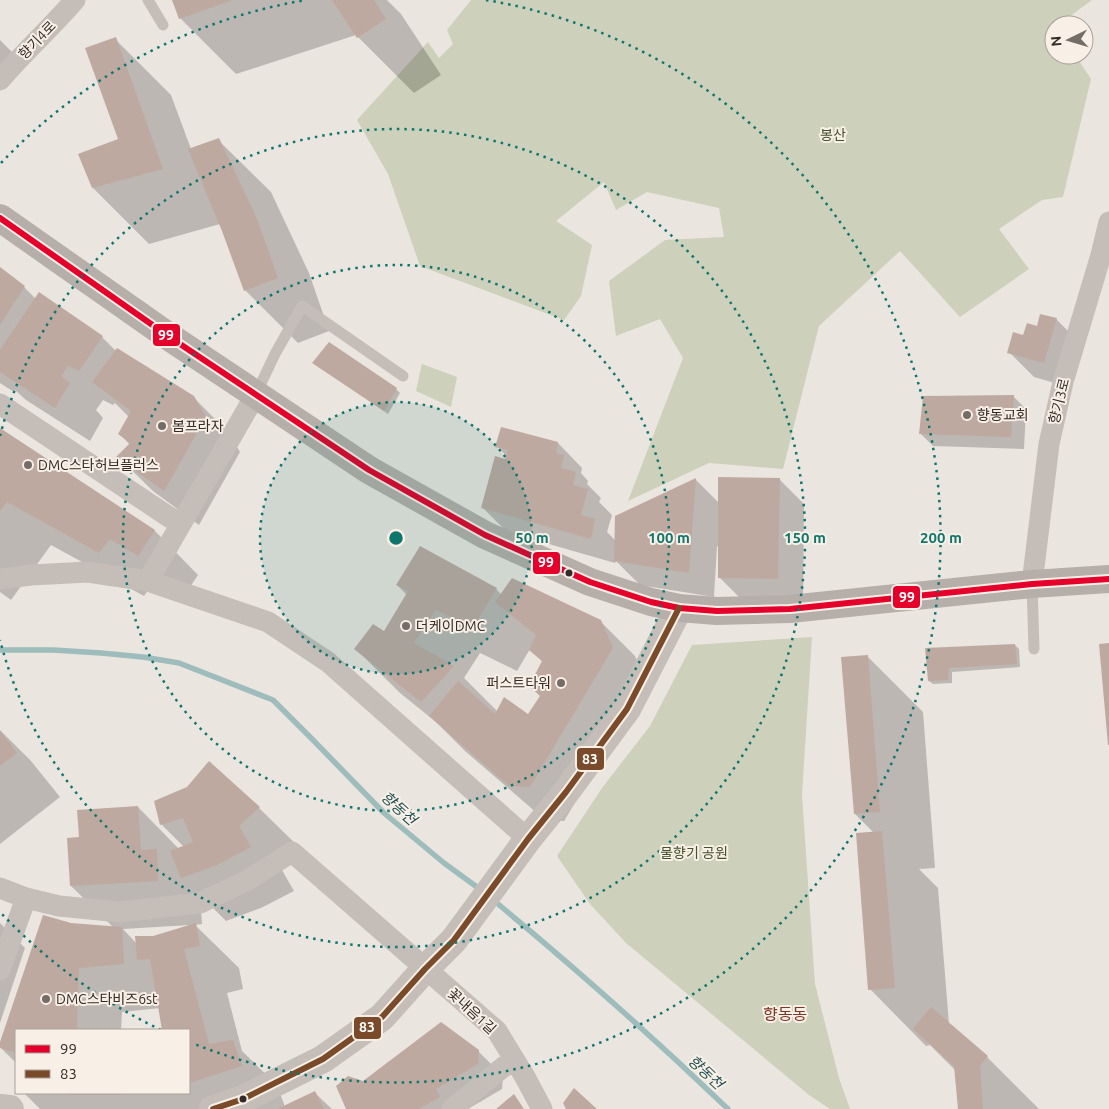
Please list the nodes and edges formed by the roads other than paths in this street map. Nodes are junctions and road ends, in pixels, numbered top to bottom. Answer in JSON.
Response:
{"nodes":[{"id":1,"x":75,"y":0,"type":"edge"},
{"id":2,"x":148,"y":0,"type":"edge"},
{"id":3,"x":164,"y":25,"type":"dead end"},
{"id":4,"x":0,"y":80,"type":"edge"},
{"id":5,"x":0,"y":218,"type":"edge"},
{"id":6,"x":1109,"y":222,"type":"edge"},
{"id":7,"x":403,"y":376,"type":"dead end"},
{"id":8,"x":256,"y":394,"type":"junction"},
{"id":9,"x":0,"y":404,"type":"edge"},
{"id":10,"x":181,"y":523,"type":"junction"},
{"id":11,"x":0,"y":579,"type":"edge"},
{"id":12,"x":1109,"y":579,"type":"edge"},
{"id":13,"x":148,"y":580,"type":"junction"},
{"id":14,"x":1032,"y":584,"type":"junction"},
{"id":15,"x":679,"y":608,"type":"junction"},
{"id":16,"x":1034,"y":649,"type":"dead end"},
{"id":17,"x":520,"y":849,"type":"junction"},
{"id":18,"x":0,"y":888,"type":"edge"},
{"id":19,"x":26,"y":898,"type":"junction"},
{"id":20,"x":426,"y":968,"type":"junction"},
{"id":21,"x":0,"y":970,"type":"edge"},
{"id":22,"x":513,"y":1058,"type":"junction"},
{"id":23,"x":0,"y":1108,"type":"edge"},
{"id":24,"x":10,"y":1109,"type":"edge"},
{"id":25,"x":212,"y":1109,"type":"edge"},
{"id":26,"x":452,"y":1109,"type":"edge"},
{"id":27,"x":542,"y":1109,"type":"edge"}],
"edges":[{"from":1,"to":4,"type":"street","name":"향기4로"},
{"from":2,"to":3,"type":"lane"},
{"from":5,"to":8,"type":"main road"},
{"from":6,"to":14,"type":"street","name":"향기3로"},
{"from":7,"to":8,"type":"lane"},
{"from":8,"to":10,"type":"street"},
{"from":8,"to":15,"type":"main road"},
{"from":9,"to":10,"type":"street"},
{"from":10,"to":13,"type":"street"},
{"from":11,"to":13,"type":"street"},
{"from":12,"to":14,"type":"main road"},
{"from":13,"to":17,"type":"street"},
{"from":14,"to":15,"type":"main road"},
{"from":14,"to":16,"type":"lane"},
{"from":15,"to":17,"type":"street"},
{"from":17,"to":20,"type":"street"},
{"from":18,"to":19,"type":"street"},
{"from":19,"to":20,"type":"street","name":"꽃내음1길"},
{"from":19,"to":21,"type":"street"},
{"from":20,"to":22,"type":"street","name":"꽃내음1길"},
{"from":20,"to":25,"type":"street"},
{"from":22,"to":26,"type":"street"},
{"from":22,"to":27,"type":"street","name":"꽃내음1길"},
{"from":23,"to":24,"type":"street"}]}
